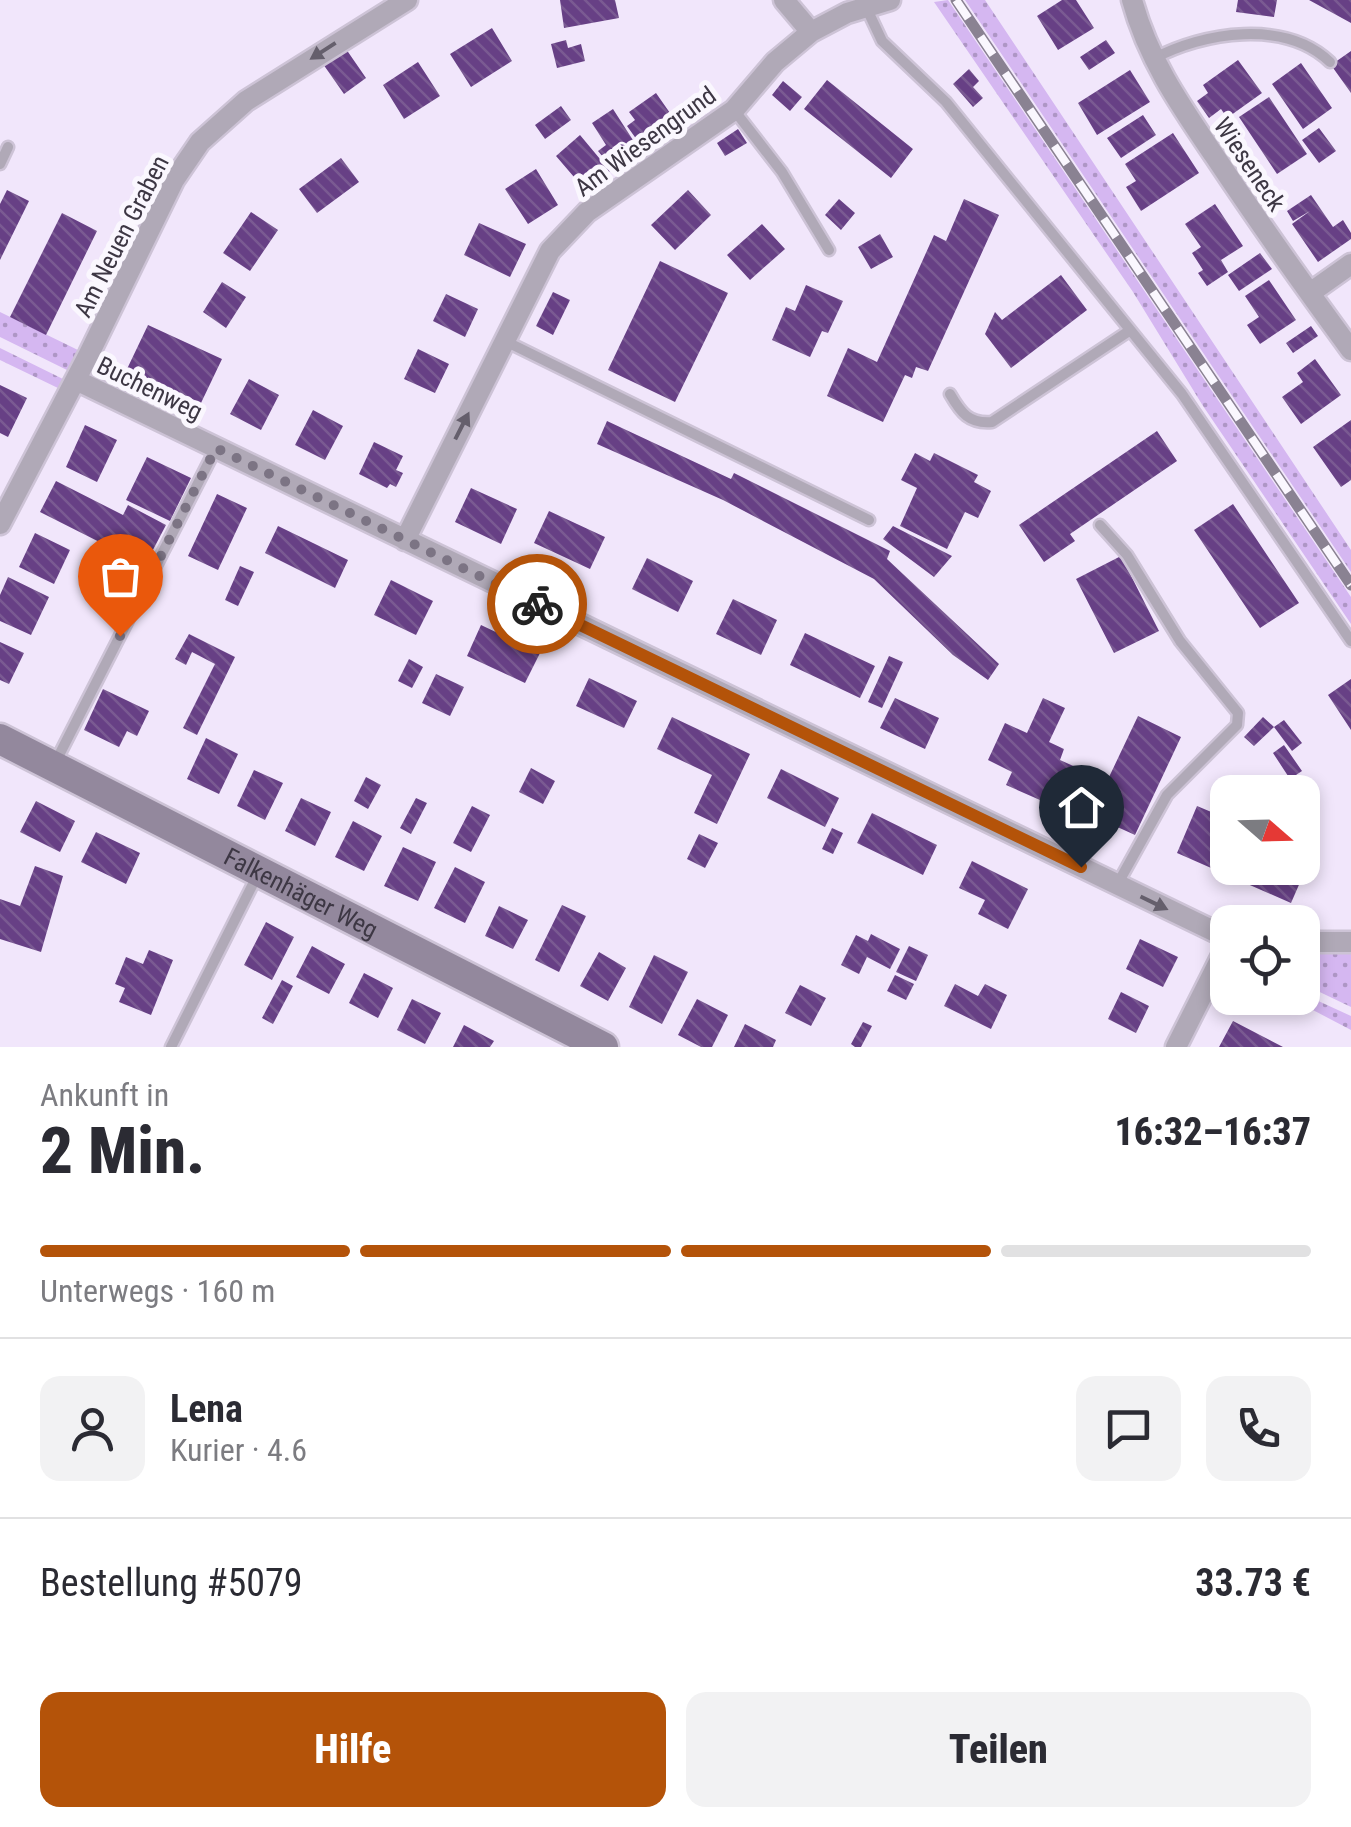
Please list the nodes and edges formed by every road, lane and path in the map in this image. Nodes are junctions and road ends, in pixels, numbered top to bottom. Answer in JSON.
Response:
{"nodes":[{"id":1,"x":406,"y":0,"type":"edge"},
{"id":2,"x":784,"y":0,"type":"edge"},
{"id":3,"x":890,"y":0,"type":"edge"},
{"id":4,"x":1132,"y":0,"type":"edge"},
{"id":5,"x":866,"y":6,"type":"junction"},
{"id":6,"x":811,"y":32,"type":"junction"},
{"id":7,"x":1152,"y":59,"type":"junction"},
{"id":8,"x":1330,"y":62,"type":"dead end"},
{"id":9,"x":734,"y":110,"type":"junction"},
{"id":10,"x":8,"y":146,"type":"dead end"},
{"id":11,"x":0,"y":164,"type":"edge"},
{"id":12,"x":829,"y":250,"type":"dead end"},
{"id":13,"x":1351,"y":264,"type":"edge"},
{"id":14,"x":1310,"y":293,"type":"junction"},
{"id":15,"x":1129,"y":331,"type":"junction"},
{"id":16,"x":505,"y":341,"type":"junction"},
{"id":17,"x":1351,"y":350,"type":"edge"},
{"id":18,"x":76,"y":380,"type":"junction"},
{"id":19,"x":950,"y":394,"type":"dead end"},
{"id":20,"x":216,"y":448,"type":"junction"},
{"id":21,"x":868,"y":520,"type":"dead end"},
{"id":22,"x":0,"y":524,"type":"edge"},
{"id":23,"x":1100,"y":525,"type":"dead end"},
{"id":24,"x":405,"y":540,"type":"junction"},
{"id":25,"x":1351,"y":640,"type":"edge"},
{"id":26,"x":0,"y":739,"type":"edge"},
{"id":27,"x":53,"y":766,"type":"junction"},
{"id":28,"x":260,"y":871,"type":"junction"},
{"id":29,"x":1117,"y":884,"type":"junction"},
{"id":30,"x":1210,"y":933,"type":"edge"},
{"id":31,"x":1320,"y":942,"type":"edge"},
{"id":32,"x":1351,"y":942,"type":"edge"},
{"id":33,"x":1210,"y":978,"type":"edge"},
{"id":34,"x":171,"y":1047,"type":"edge"},
{"id":35,"x":603,"y":1047,"type":"edge"},
{"id":36,"x":1176,"y":1047,"type":"edge"}],
"edges":[{"from":1,"to":18,"type":"street","name":"Am Neuen Graben","one_way":true},
{"from":2,"to":6,"type":"street"},
{"from":3,"to":5,"type":"street","name":"Am Wiesengrund"},
{"from":4,"to":7,"type":"street","name":"Wieseneck"},
{"from":5,"to":6,"type":"street","name":"Am Wiesengrund"},
{"from":5,"to":15,"type":"lane"},
{"from":6,"to":9,"type":"street","name":"Am Wiesengrund"},
{"from":7,"to":8,"type":"lane"},
{"from":7,"to":14,"type":"street","name":"Wieseneck"},
{"from":9,"to":12,"type":"lane"},
{"from":9,"to":16,"type":"street","name":"Am Wiesengrund"},
{"from":10,"to":11,"type":"lane"},
{"from":13,"to":14,"type":"street"},
{"from":14,"to":17,"type":"street","name":"Wieseneck"},
{"from":15,"to":19,"type":"lane"},
{"from":15,"to":25,"type":"lane"},
{"from":16,"to":21,"type":"lane"},
{"from":24,"to":16,"type":"street","name":"Am Wiesengrund","one_way":true},
{"from":18,"to":20,"type":"street","name":"Buchenweg"},
{"from":18,"to":22,"type":"street","name":"Am Neuen Graben"},
{"from":20,"to":24,"type":"street","name":"Buchenweg"},
{"from":20,"to":27,"type":"lane"},
{"from":23,"to":29,"type":"lane"},
{"from":24,"to":29,"type":"street","name":"Buchenweg"},
{"from":26,"to":27,"type":"street","name":"Falkenhäger Weg"},
{"from":27,"to":28,"type":"street","name":"Falkenhäger Weg"},
{"from":28,"to":34,"type":"lane"},
{"from":28,"to":35,"type":"street","name":"Falkenhäger Weg"},
{"from":29,"to":30,"type":"street","name":"Buchenweg","one_way":true},
{"from":31,"to":32,"type":"street"},
{"from":33,"to":36,"type":"street"}]}
